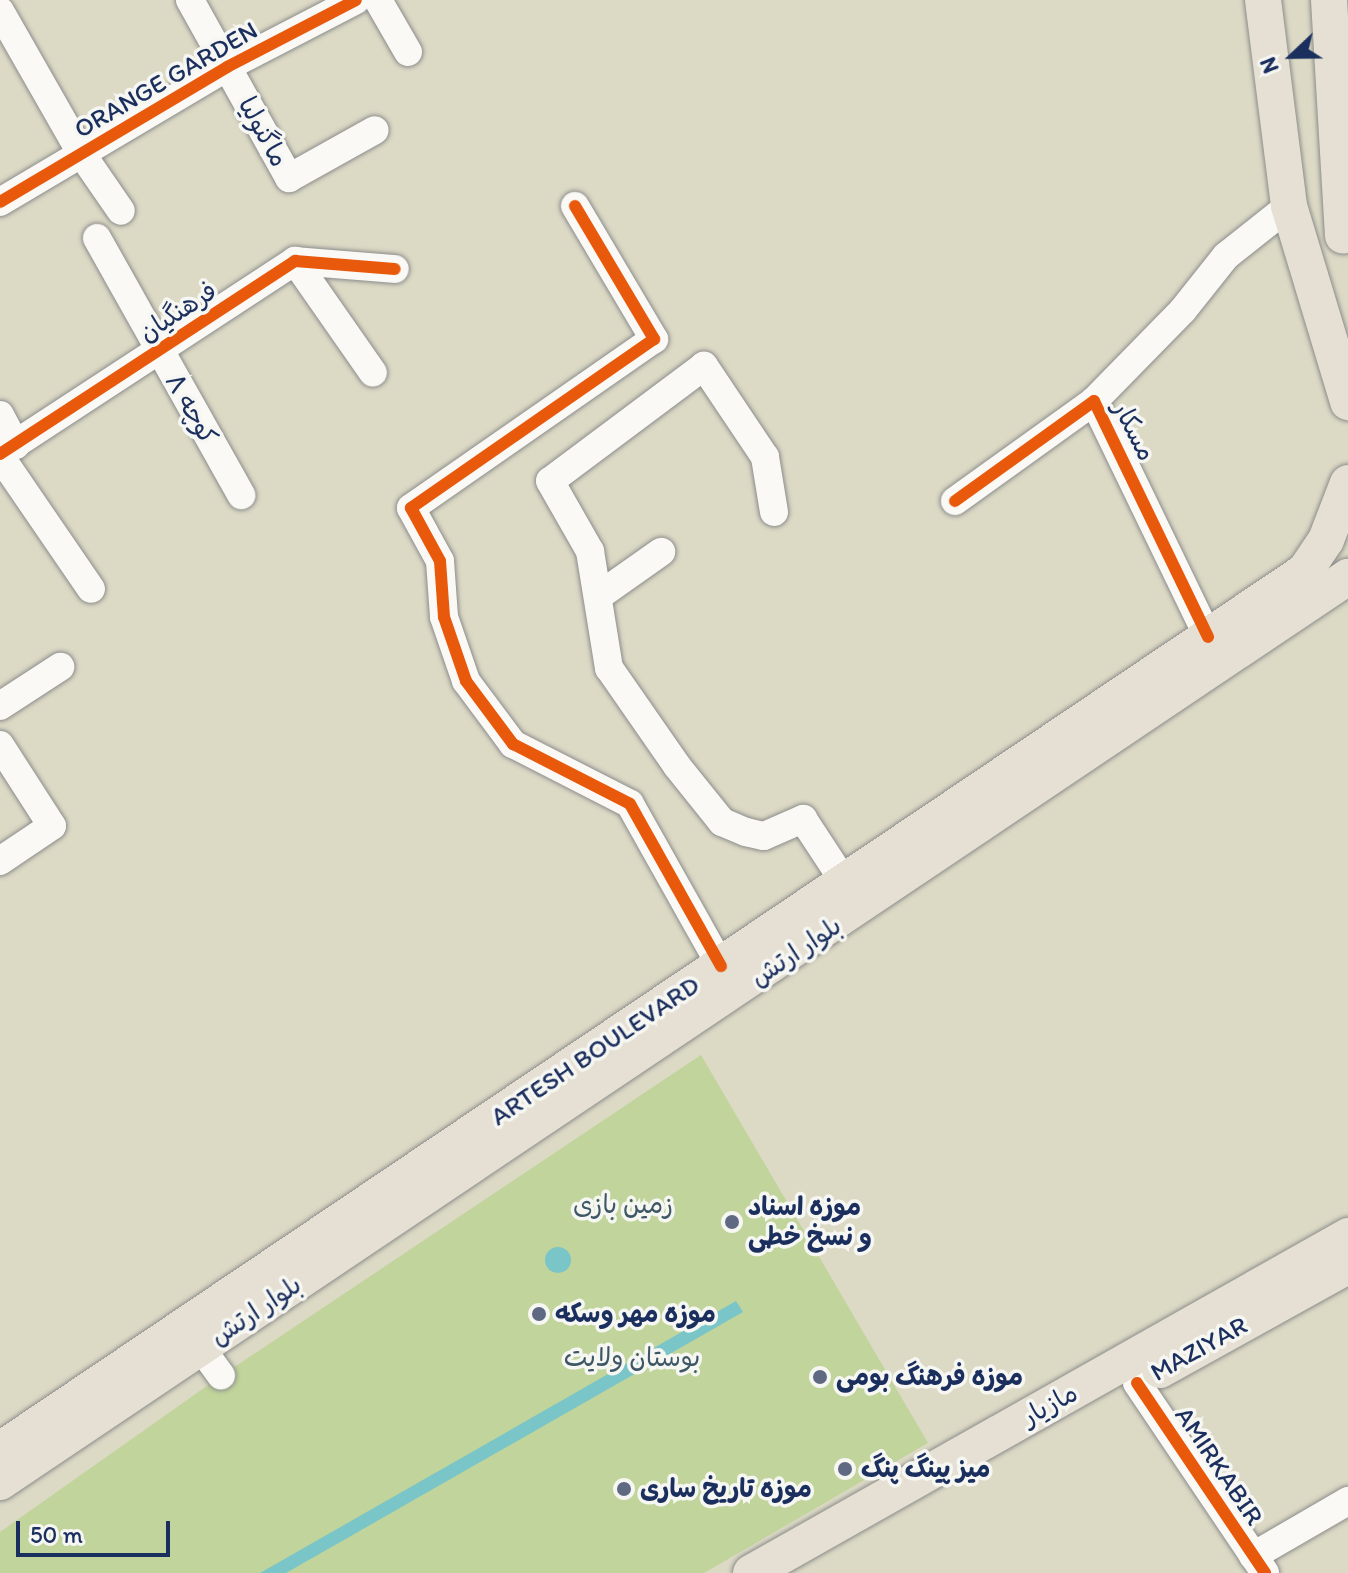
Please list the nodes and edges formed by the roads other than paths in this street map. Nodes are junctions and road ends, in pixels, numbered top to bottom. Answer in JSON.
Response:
{"nodes":[{"id":1,"x":190,"y":0,"type":"edge"},
{"id":2,"x":356,"y":0,"type":"edge"},
{"id":3,"x":378,"y":0,"type":"edge"},
{"id":4,"x":1263,"y":0,"type":"edge"},
{"id":5,"x":1284,"y":0,"type":"edge"},
{"id":6,"x":1329,"y":0,"type":"edge"},
{"id":7,"x":0,"y":11,"type":"edge"},
{"id":8,"x":408,"y":52,"type":"dead end"},
{"id":9,"x":227,"y":67,"type":"junction"},
{"id":10,"x":375,"y":130,"type":"dead end"},
{"id":11,"x":81,"y":153,"type":"junction"},
{"id":12,"x":1348,"y":153,"type":"edge"},
{"id":13,"x":0,"y":202,"type":"edge"},
{"id":14,"x":575,"y":206,"type":"dead end"},
{"id":15,"x":1289,"y":206,"type":"junction"},
{"id":16,"x":121,"y":211,"type":"dead end"},
{"id":17,"x":97,"y":238,"type":"dead end"},
{"id":18,"x":1299,"y":243,"type":"junction"},
{"id":19,"x":1346,"y":247,"type":"edge"},
{"id":20,"x":295,"y":261,"type":"junction"},
{"id":21,"x":395,"y":269,"type":"dead end"},
{"id":22,"x":158,"y":351,"type":"junction"},
{"id":23,"x":373,"y":373,"type":"dead end"},
{"id":24,"x":1094,"y":401,"type":"junction"},
{"id":25,"x":1348,"y":402,"type":"edge"},
{"id":26,"x":0,"y":415,"type":"edge"},
{"id":27,"x":5,"y":452,"type":"edge"},
{"id":28,"x":1348,"y":483,"type":"edge"},
{"id":29,"x":241,"y":495,"type":"dead end"},
{"id":30,"x":955,"y":501,"type":"dead end"},
{"id":31,"x":774,"y":512,"type":"dead end"},
{"id":32,"x":661,"y":552,"type":"dead end"},
{"id":33,"x":1348,"y":577,"type":"edge"},
{"id":34,"x":91,"y":589,"type":"dead end"},
{"id":35,"x":600,"y":595,"type":"junction"},
{"id":36,"x":1208,"y":637,"type":"junction"},
{"id":37,"x":60,"y":667,"type":"dead end"},
{"id":38,"x":0,"y":706,"type":"edge"},
{"id":39,"x":0,"y":745,"type":"edge"},
{"id":40,"x":0,"y":861,"type":"edge"},
{"id":41,"x":854,"y":895,"type":"junction"},
{"id":42,"x":729,"y":978,"type":"junction"},
{"id":43,"x":1348,"y":1236,"type":"edge"},
{"id":44,"x":1348,"y":1266,"type":"edge"},
{"id":45,"x":1137,"y":1383,"type":"junction"},
{"id":46,"x":5,"y":1463,"type":"edge"},
{"id":47,"x":945,"y":1478,"type":"junction"},
{"id":48,"x":1348,"y":1501,"type":"edge"},
{"id":49,"x":1259,"y":1564,"type":"edge"},
{"id":50,"x":751,"y":1573,"type":"edge"},
{"id":51,"x":799,"y":1573,"type":"edge"}],
"edges":[{"from":1,"to":9,"type":"street","name":"ماگنولیا"},
{"from":2,"to":9,"type":"street","name":"ORANGE GARDEN"},
{"from":3,"to":8,"type":"street"},
{"from":4,"to":15,"type":"main road"},
{"from":5,"to":18,"type":"main road"},
{"from":6,"to":19,"type":"main road"},
{"from":7,"to":11,"type":"street"},
{"from":9,"to":10,"type":"street","name":"ماگنولیا"},
{"from":9,"to":11,"type":"street","name":"ORANGE GARDEN"},
{"from":11,"to":13,"type":"street","name":"ORANGE GARDEN"},
{"from":11,"to":16,"type":"street"},
{"from":12,"to":19,"type":"main road"},
{"from":14,"to":42,"type":"street"},
{"from":15,"to":18,"type":"main road"},
{"from":15,"to":24,"type":"street"},
{"from":17,"to":22,"type":"street","name":"کوچه ۸"},
{"from":18,"to":25,"type":"main road"},
{"from":20,"to":21,"type":"street"},
{"from":20,"to":22,"type":"street","name":"فرهنگیان"},
{"from":20,"to":23,"type":"street"},
{"from":22,"to":27,"type":"street","name":"فرهنگیان"},
{"from":22,"to":29,"type":"street","name":"کوچه ۸"},
{"from":24,"to":30,"type":"street","name":"مسکار"},
{"from":24,"to":36,"type":"street","name":"مسکار"},
{"from":26,"to":27,"type":"street"},
{"from":27,"to":34,"type":"street"},
{"from":28,"to":36,"type":"main road"},
{"from":31,"to":35,"type":"street"},
{"from":32,"to":35,"type":"street"},
{"from":33,"to":41,"type":"main road","name":"بلوار ارتش"},
{"from":35,"to":41,"type":"street"},
{"from":36,"to":41,"type":"main road"},
{"from":37,"to":38,"type":"street"},
{"from":39,"to":40,"type":"street"},
{"from":41,"to":42,"type":"main road","name":"بلوار ارتش"},
{"from":42,"to":46,"type":"main road","name":"ARTESH BOULEVARD"},
{"from":42,"to":46,"type":"main road","name":"بلوار ارتش"},
{"from":43,"to":47,"type":"main road","name":"مازیار"},
{"from":44,"to":45,"type":"main road","name":"MAZIYAR"},
{"from":45,"to":47,"type":"main road","name":"MAZIYAR"},
{"from":45,"to":49,"type":"street","name":"AMIRKABIR"},
{"from":47,"to":50,"type":"main road","name":"مازیار"},
{"from":47,"to":51,"type":"main road","name":"MAZIYAR"},
{"from":48,"to":49,"type":"street"}]}
